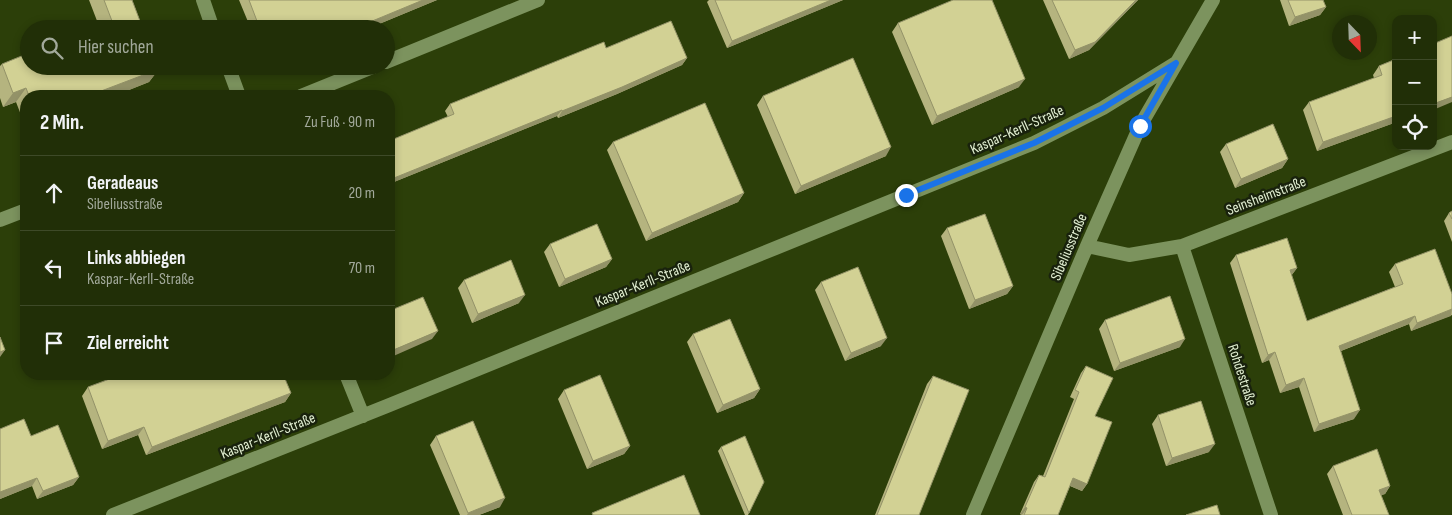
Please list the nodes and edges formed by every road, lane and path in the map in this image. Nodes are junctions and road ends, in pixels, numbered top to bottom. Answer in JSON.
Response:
{"nodes":[{"id":1,"x":203,"y":0,"type":"edge"},
{"id":2,"x":538,"y":0,"type":"edge"},
{"id":3,"x":1213,"y":0,"type":"edge"},
{"id":4,"x":210,"y":20,"type":"edge"},
{"id":5,"x":395,"y":58,"type":"edge"},
{"id":6,"x":1176,"y":63,"type":"junction"},
{"id":7,"x":231,"y":75,"type":"edge"},
{"id":8,"x":353,"y":75,"type":"edge"},
{"id":9,"x":237,"y":90,"type":"edge"},
{"id":10,"x":316,"y":90,"type":"edge"},
{"id":11,"x":1452,"y":142,"type":"edge"},
{"id":12,"x":20,"y":212,"type":"edge"},
{"id":13,"x":0,"y":220,"type":"edge"},
{"id":14,"x":1087,"y":246,"type":"junction"},
{"id":15,"x":1182,"y":246,"type":"junction"},
{"id":16,"x":348,"y":380,"type":"edge"},
{"id":17,"x":363,"y":416,"type":"junction"},
{"id":18,"x":113,"y":515,"type":"edge"},
{"id":19,"x":974,"y":515,"type":"edge"},
{"id":20,"x":1271,"y":515,"type":"edge"}],
"edges":[{"from":1,"to":4,"type":"street"},
{"from":2,"to":5,"type":"street"},
{"from":3,"to":6,"type":"street","name":"Sibeliusstraße"},
{"from":6,"to":14,"type":"street","name":"Sibeliusstraße"},
{"from":6,"to":17,"type":"street","name":"Kaspar-Kerll-Straße"},
{"from":7,"to":9,"type":"street"},
{"from":8,"to":10,"type":"street"},
{"from":11,"to":15,"type":"street","name":"Seinsheimstraße"},
{"from":12,"to":13,"type":"street"},
{"from":14,"to":15,"type":"street","name":"Seinsheimstraße"},
{"from":14,"to":19,"type":"street","name":"Sibeliusstraße"},
{"from":15,"to":20,"type":"street","name":"Rohdestraße"},
{"from":16,"to":17,"type":"street"},
{"from":17,"to":18,"type":"street","name":"Kaspar-Kerll-Straße"}]}
